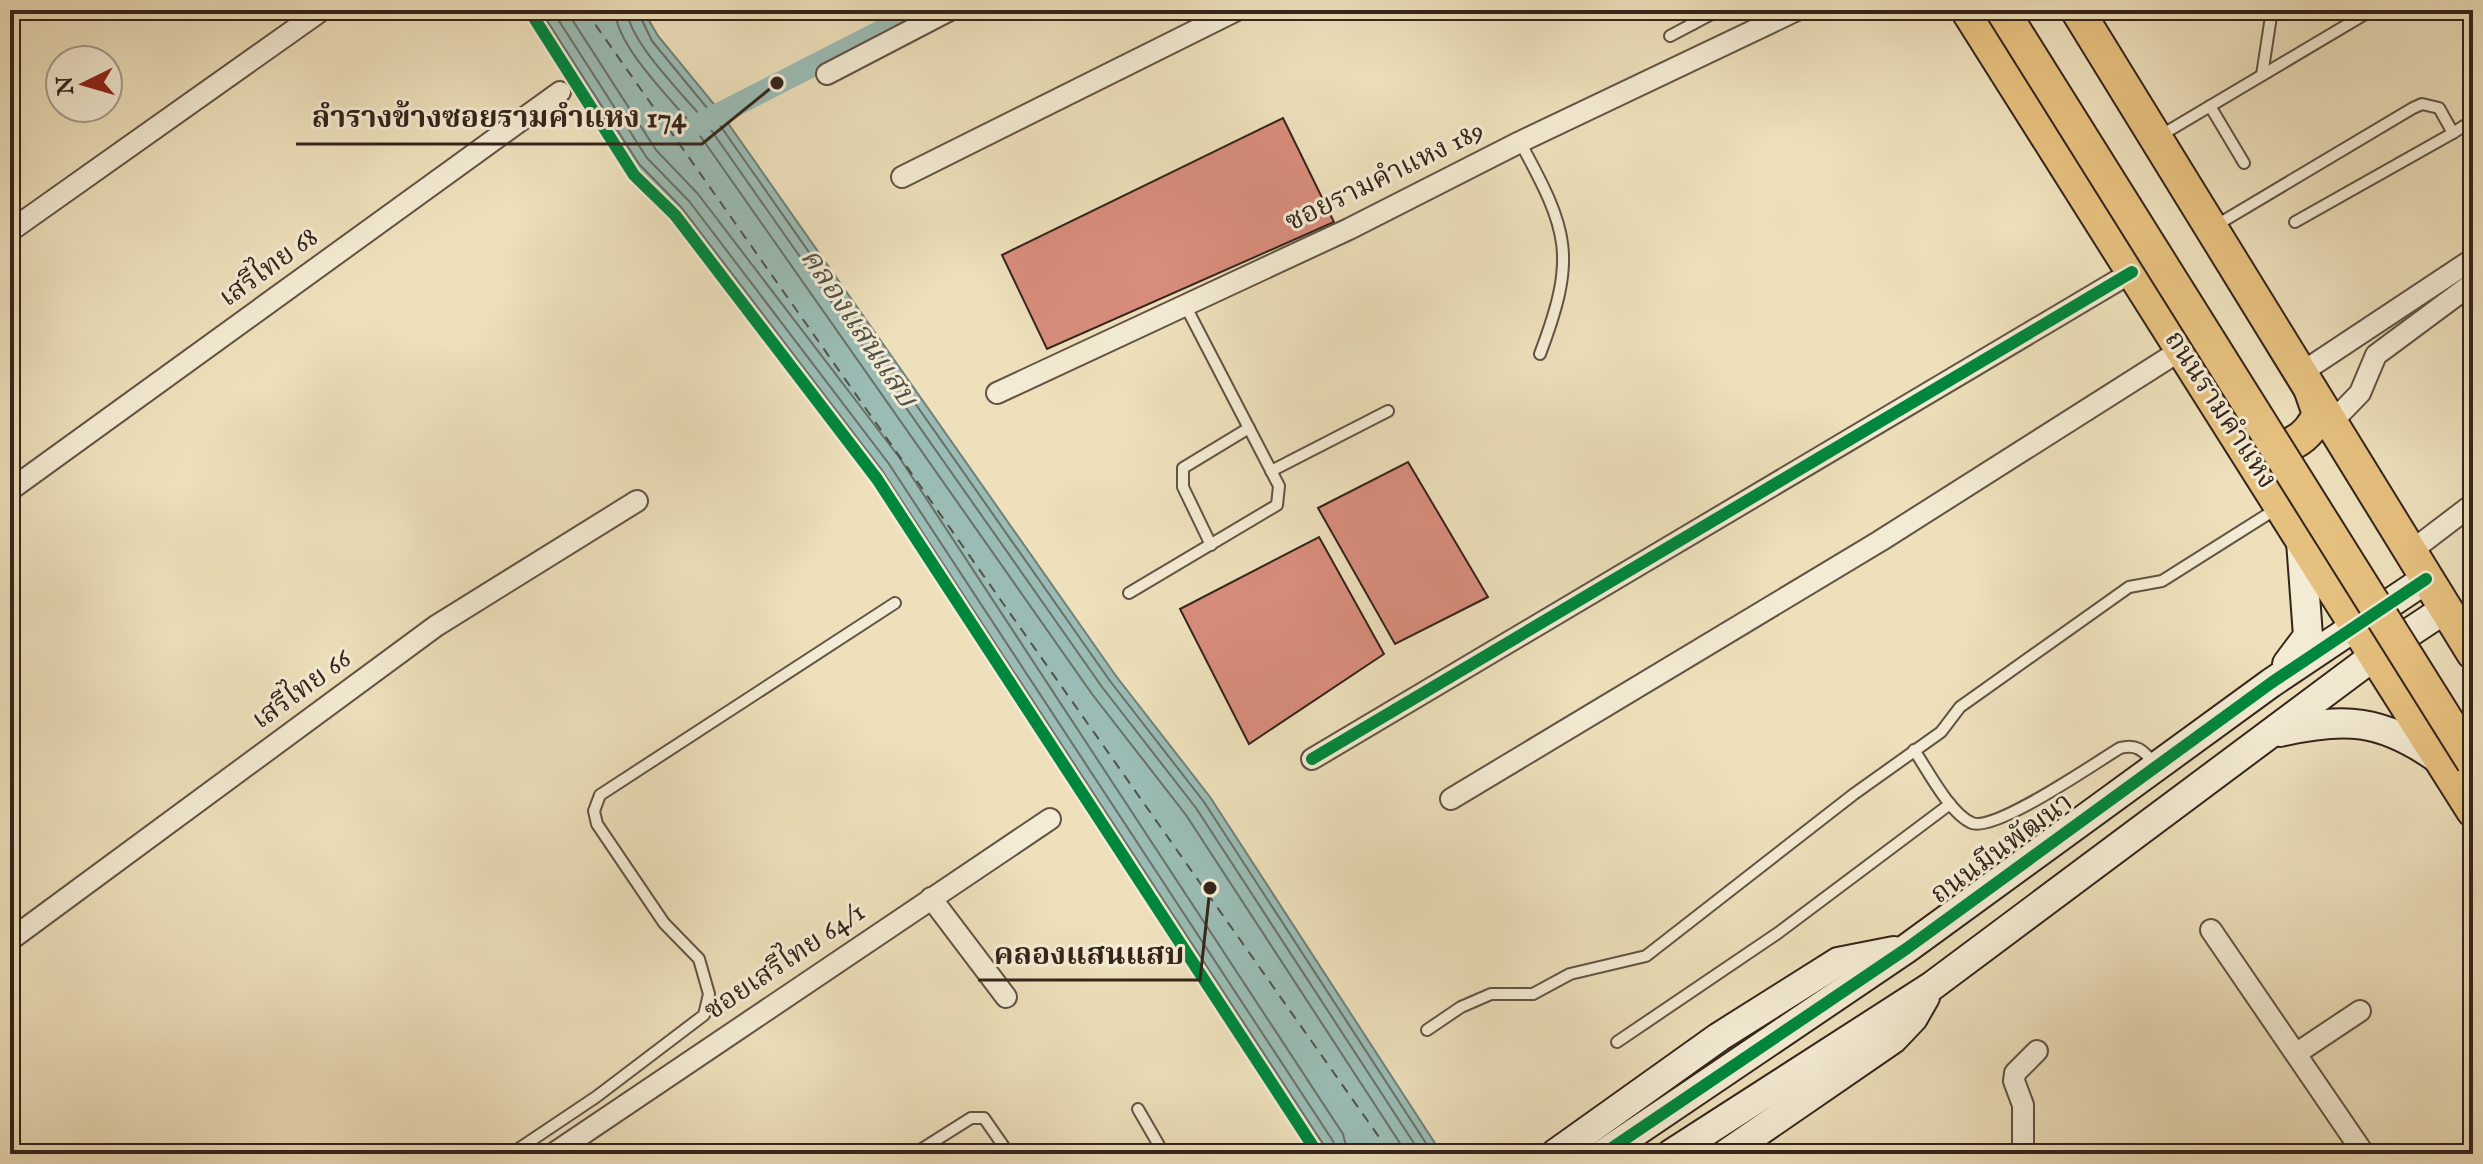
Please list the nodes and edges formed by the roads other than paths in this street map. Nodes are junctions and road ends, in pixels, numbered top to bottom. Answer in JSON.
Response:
{"nodes":[{"id":1,"x":322,"y":10,"type":"edge"},
{"id":2,"x":950,"y":10,"type":"edge"},
{"id":3,"x":1237,"y":10,"type":"edge"},
{"id":4,"x":1686,"y":10,"type":"edge"},
{"id":5,"x":1719,"y":10,"type":"edge"},
{"id":6,"x":1797,"y":10,"type":"edge"},
{"id":7,"x":1967,"y":10,"type":"edge"},
{"id":8,"x":2002,"y":10,"type":"edge"},
{"id":9,"x":2026,"y":10,"type":"edge"},
{"id":10,"x":2077,"y":10,"type":"edge"},
{"id":11,"x":2272,"y":10,"type":"edge"},
{"id":12,"x":2372,"y":10,"type":"edge"},
{"id":13,"x":1693,"y":24,"type":"junction"},
{"id":14,"x":1670,"y":36,"type":"dead end"},
{"id":15,"x":827,"y":74,"type":"dead end"},
{"id":16,"x":2262,"y":75,"type":"junction"},
{"id":17,"x":560,"y":92,"type":"dead end"},
{"id":18,"x":2210,"y":106,"type":"junction"},
{"id":19,"x":2473,"y":120,"type":"edge"},
{"id":20,"x":2453,"y":133,"type":"junction"},
{"id":21,"x":2157,"y":138,"type":"junction"},
{"id":22,"x":1520,"y":142,"type":"junction"},
{"id":23,"x":2244,"y":163,"type":"dead end"},
{"id":24,"x":902,"y":177,"type":"dead end"},
{"id":25,"x":2295,"y":222,"type":"dead end"},
{"id":26,"x":2214,"y":227,"type":"junction"},
{"id":27,"x":10,"y":231,"type":"edge"},
{"id":28,"x":2473,"y":259,"type":"edge"},
{"id":29,"x":2132,"y":272,"type":"junction"},
{"id":30,"x":2473,"y":283,"type":"edge"},
{"id":31,"x":1184,"y":303,"type":"junction"},
{"id":32,"x":2181,"y":350,"type":"junction"},
{"id":33,"x":1540,"y":354,"type":"dead end"},
{"id":34,"x":2305,"y":381,"type":"junction"},
{"id":35,"x":997,"y":393,"type":"dead end"},
{"id":36,"x":1388,"y":411,"type":"dead end"},
{"id":37,"x":2331,"y":423,"type":"junction"},
{"id":38,"x":1249,"y":428,"type":"junction"},
{"id":39,"x":2234,"y":432,"type":"junction"},
{"id":40,"x":1271,"y":471,"type":"junction"},
{"id":41,"x":10,"y":490,"type":"edge"},
{"id":42,"x":637,"y":501,"type":"dead end"},
{"id":43,"x":2473,"y":504,"type":"edge"},
{"id":44,"x":2281,"y":506,"type":"junction"},
{"id":45,"x":2301,"y":539,"type":"junction"},
{"id":46,"x":1211,"y":545,"type":"junction"},
{"id":47,"x":2410,"y":552,"type":"junction"},
{"id":48,"x":2426,"y":579,"type":"junction"},
{"id":49,"x":1129,"y":593,"type":"dead end"},
{"id":50,"x":895,"y":603,"type":"dead end"},
{"id":51,"x":2445,"y":609,"type":"junction"},
{"id":52,"x":2355,"y":624,"type":"junction"},
{"id":53,"x":2473,"y":653,"type":"edge"},
{"id":54,"x":2374,"y":656,"type":"junction"},
{"id":55,"x":2271,"y":683,"type":"junction"},
{"id":56,"x":2473,"y":724,"type":"edge"},
{"id":57,"x":2271,"y":734,"type":"junction"},
{"id":58,"x":1914,"y":750,"type":"junction"},
{"id":59,"x":1312,"y":759,"type":"dead end"},
{"id":60,"x":2441,"y":760,"type":"junction"},
{"id":61,"x":2473,"y":762,"type":"edge"},
{"id":62,"x":2158,"y":766,"type":"junction"},
{"id":63,"x":1451,"y":799,"type":"dead end"},
{"id":64,"x":1950,"y":804,"type":"junction"},
{"id":65,"x":2473,"y":811,"type":"edge"},
{"id":66,"x":1050,"y":819,"type":"dead end"},
{"id":67,"x":931,"y":898,"type":"junction"},
{"id":68,"x":2211,"y":930,"type":"dead end"},
{"id":69,"x":10,"y":940,"type":"edge"},
{"id":70,"x":1906,"y":949,"type":"junction"},
{"id":71,"x":1932,"y":986,"type":"junction"},
{"id":72,"x":1006,"y":997,"type":"dead end"},
{"id":73,"x":2360,"y":1011,"type":"dead end"},
{"id":74,"x":1427,"y":1030,"type":"dead end"},
{"id":75,"x":1617,"y":1042,"type":"dead end"},
{"id":76,"x":2037,"y":1051,"type":"dead end"},
{"id":77,"x":2297,"y":1053,"type":"junction"},
{"id":78,"x":1138,"y":1109,"type":"dead end"},
{"id":79,"x":1680,"y":1148,"type":"edge"},
{"id":80,"x":511,"y":1154,"type":"edge"},
{"id":81,"x":553,"y":1154,"type":"edge"},
{"id":82,"x":914,"y":1154,"type":"edge"},
{"id":83,"x":1009,"y":1154,"type":"edge"},
{"id":84,"x":1164,"y":1154,"type":"edge"},
{"id":85,"x":1555,"y":1154,"type":"edge"},
{"id":86,"x":1603,"y":1154,"type":"edge"},
{"id":87,"x":1726,"y":1154,"type":"edge"},
{"id":88,"x":2027,"y":1154,"type":"edge"},
{"id":89,"x":2364,"y":1154,"type":"edge"}],
"edges":[{"from":1,"to":27,"type":"street"},
{"from":2,"to":15,"type":"street"},
{"from":3,"to":24,"type":"street"},
{"from":4,"to":13,"type":"lane"},
{"from":5,"to":13,"type":"lane"},
{"from":6,"to":22,"type":"street","name":"ซอยรามคำแหง 189"},
{"from":7,"to":29,"type":"main road","name":"ถนนรามคำแหง"},
{"from":8,"to":61,"type":"main road","name":"ถนนรามคำแหง","bridge":true},
{"from":9,"to":56,"type":"main road","name":"ถนนรามคำแหง"},
{"from":10,"to":21,"type":"main road"},
{"from":11,"to":16,"type":"lane"},
{"from":12,"to":16,"type":"lane"},
{"from":13,"to":14,"type":"lane"},
{"from":16,"to":18,"type":"lane"},
{"from":17,"to":41,"type":"street","name":"เสรีไทย 68"},
{"from":18,"to":21,"type":"lane"},
{"from":18,"to":23,"type":"lane"},
{"from":19,"to":20,"type":"lane"},
{"from":20,"to":25,"type":"lane"},
{"from":20,"to":26,"type":"lane"},
{"from":21,"to":26,"type":"main road"},
{"from":22,"to":31,"type":"street","name":"ซอยรามคำแหง 189"},
{"from":22,"to":33,"type":"lane"},
{"from":26,"to":34,"type":"main road"},
{"from":28,"to":34,"type":"street"},
{"from":29,"to":32,"type":"main road","name":"ถนนรามคำแหง"},
{"from":29,"to":59,"type":"street"},
{"from":30,"to":37,"type":"street"},
{"from":31,"to":35,"type":"street","name":"ซอยรามคำแหง 189"},
{"from":31,"to":38,"type":"lane"},
{"from":32,"to":39,"type":"main road","name":"ถนนรามคำแหง"},
{"from":32,"to":63,"type":"street"},
{"from":34,"to":37,"type":"main road"},
{"from":34,"to":39,"type":"main road"},
{"from":36,"to":40,"type":"lane"},
{"from":37,"to":47,"type":"main road"},
{"from":38,"to":40,"type":"lane"},
{"from":38,"to":46,"type":"lane"},
{"from":39,"to":44,"type":"main road","name":"ถนนรามคำแหง"},
{"from":40,"to":46,"type":"lane"},
{"from":42,"to":69,"type":"street","name":"เสรีไทย 66"},
{"from":43,"to":47,"type":"street"},
{"from":44,"to":45,"type":"main road","name":"ถนนรามคำแหง"},
{"from":44,"to":58,"type":"lane"},
{"from":45,"to":52,"type":"main road","name":"ถนนรามคำแหง"},
{"from":45,"to":55,"type":"street"},
{"from":46,"to":49,"type":"lane"},
{"from":47,"to":48,"type":"main road"},
{"from":48,"to":51,"type":"main road"},
{"from":48,"to":52,"type":"street","name":"ถนนมีนพัฒนา"},
{"from":50,"to":80,"type":"lane"},
{"from":51,"to":53,"type":"main road"},
{"from":51,"to":54,"type":"street"},
{"from":52,"to":54,"type":"main road","name":"ถนนรามคำแหง"},
{"from":52,"to":55,"type":"street","name":"ถนนมีนพัฒนา"},
{"from":54,"to":57,"type":"street"},
{"from":54,"to":60,"type":"main road","name":"ถนนรามคำแหง"},
{"from":55,"to":62,"type":"street","name":"ถนนมีนพัฒนา"},
{"from":57,"to":60,"type":"street"},
{"from":57,"to":71,"type":"street"},
{"from":58,"to":64,"type":"lane"},
{"from":58,"to":74,"type":"lane"},
{"from":60,"to":65,"type":"main road","name":"ถนนรามคำแหง"},
{"from":62,"to":64,"type":"lane"},
{"from":62,"to":70,"type":"street","name":"ถนนมีนพัฒนา"},
{"from":64,"to":75,"type":"lane"},
{"from":66,"to":67,"type":"street","name":"ซอยเสรีไทย 64/1"},
{"from":67,"to":72,"type":"street"},
{"from":67,"to":81,"type":"street","name":"ซอยเสรีไทย 64/1"},
{"from":68,"to":77,"type":"street"},
{"from":70,"to":85,"type":"street"},
{"from":70,"to":86,"type":"street","name":"ถนนมีนพัฒนา"},
{"from":71,"to":79,"type":"street"},
{"from":71,"to":87,"type":"street"},
{"from":73,"to":77,"type":"street"},
{"from":76,"to":88,"type":"street"},
{"from":77,"to":89,"type":"street"},
{"from":78,"to":84,"type":"lane"},
{"from":82,"to":83,"type":"lane"}]}
